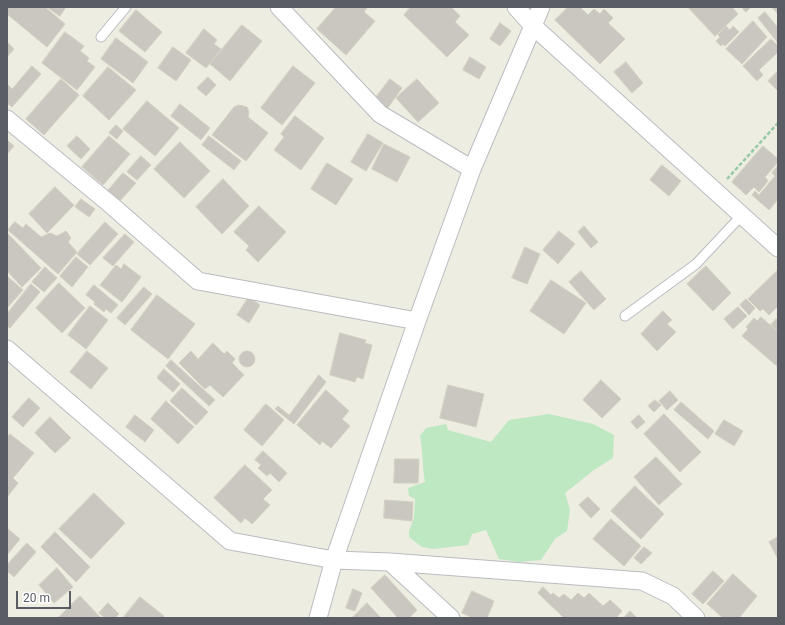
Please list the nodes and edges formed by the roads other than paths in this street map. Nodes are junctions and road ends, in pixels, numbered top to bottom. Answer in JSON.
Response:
{"nodes":[{"id":1,"x":126,"y":7,"type":"edge"},
{"id":2,"x":279,"y":7,"type":"edge"},
{"id":3,"x":516,"y":7,"type":"edge"},
{"id":4,"x":541,"y":7,"type":"edge"},
{"id":5,"x":533,"y":26,"type":"junction"},
{"id":6,"x":101,"y":37,"type":"dead end"},
{"id":7,"x":7,"y":119,"type":"edge"},
{"id":8,"x":472,"y":169,"type":"junction"},
{"id":9,"x":742,"y":215,"type":"junction"},
{"id":10,"x":778,"y":248,"type":"edge"},
{"id":11,"x":625,"y":316,"type":"dead end"},
{"id":12,"x":417,"y":321,"type":"junction"},
{"id":13,"x":7,"y":349,"type":"edge"},
{"id":14,"x":334,"y":560,"type":"junction"},
{"id":15,"x":390,"y":562,"type":"junction"},
{"id":16,"x":318,"y":618,"type":"edge"},
{"id":17,"x":451,"y":618,"type":"edge"},
{"id":18,"x":696,"y":618,"type":"edge"}],
"edges":[{"from":1,"to":6,"type":"lane"},
{"from":2,"to":8,"type":"street"},
{"from":3,"to":5,"type":"street"},
{"from":4,"to":5,"type":"street"},
{"from":5,"to":8,"type":"street"},
{"from":5,"to":9,"type":"street"},
{"from":7,"to":12,"type":"street"},
{"from":8,"to":12,"type":"street"},
{"from":9,"to":10,"type":"street"},
{"from":9,"to":11,"type":"lane"},
{"from":12,"to":14,"type":"street"},
{"from":13,"to":14,"type":"street"},
{"from":14,"to":15,"type":"street"},
{"from":14,"to":16,"type":"street"},
{"from":15,"to":17,"type":"street"},
{"from":15,"to":18,"type":"street"}]}
